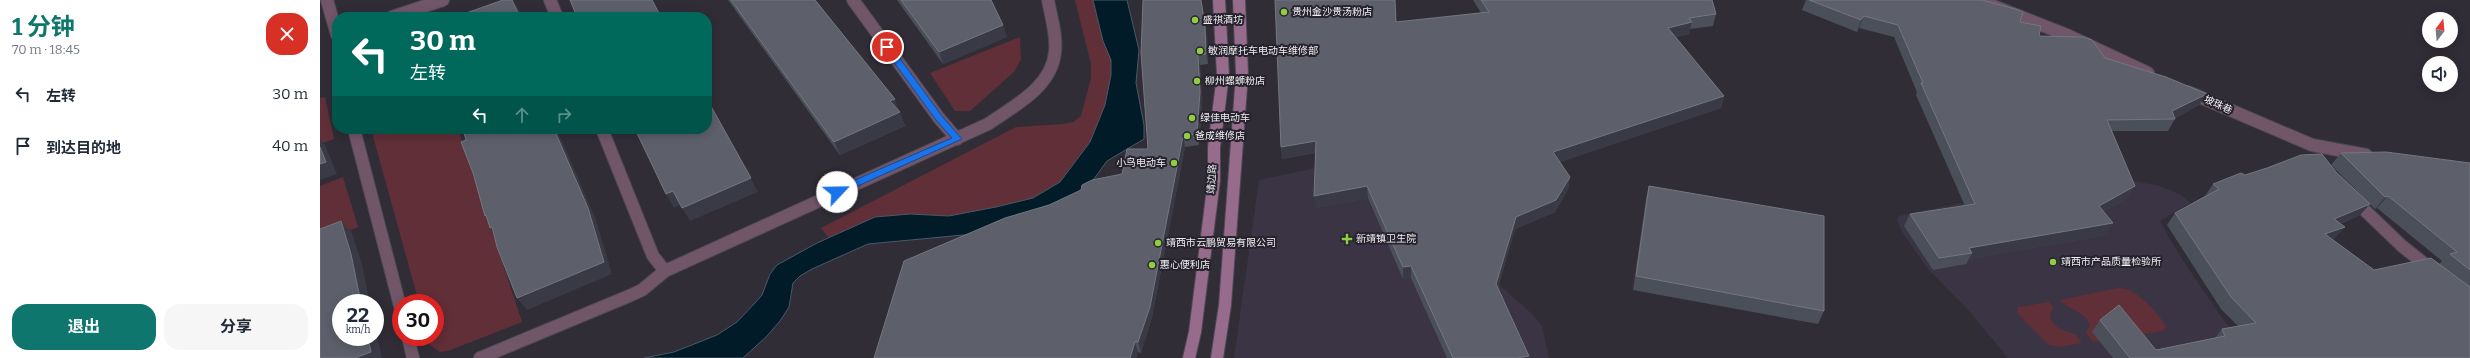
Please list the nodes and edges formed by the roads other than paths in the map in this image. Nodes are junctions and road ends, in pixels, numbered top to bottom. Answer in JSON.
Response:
{"nodes":[{"id":1,"x":327,"y":0,"type":"edge"},
{"id":2,"x":443,"y":0,"type":"edge"},
{"id":3,"x":550,"y":0,"type":"edge"},
{"id":4,"x":853,"y":0,"type":"edge"},
{"id":5,"x":1048,"y":0,"type":"edge"},
{"id":6,"x":1218,"y":0,"type":"edge"},
{"id":7,"x":1239,"y":0,"type":"edge"},
{"id":8,"x":1978,"y":0,"type":"edge"},
{"id":9,"x":407,"y":12,"type":"edge"},
{"id":10,"x":555,"y":12,"type":"edge"},
{"id":11,"x":332,"y":18,"type":"edge"},
{"id":12,"x":2158,"y":78,"type":"edge"},
{"id":13,"x":2177,"y":87,"type":"edge"},
{"id":14,"x":355,"y":134,"type":"edge"},
{"id":15,"x":604,"y":134,"type":"edge"},
{"id":16,"x":958,"y":139,"type":"junction"},
{"id":17,"x":2312,"y":144,"type":"junction"},
{"id":18,"x":2381,"y":156,"type":"edge"},
{"id":19,"x":2315,"y":157,"type":"edge"},
{"id":20,"x":2342,"y":188,"type":"edge"},
{"id":21,"x":665,"y":271,"type":"junction"},
{"id":22,"x":2439,"y":276,"type":"edge"},
{"id":23,"x":397,"y":294,"type":"edge"},
{"id":24,"x":410,"y":346,"type":"edge"},
{"id":25,"x":413,"y":358,"type":"edge"},
{"id":26,"x":480,"y":358,"type":"edge"},
{"id":27,"x":1189,"y":358,"type":"edge"},
{"id":28,"x":1217,"y":358,"type":"edge"}],
"edges":[{"from":1,"to":11,"type":"street"},
{"from":2,"to":9,"type":"street"},
{"from":3,"to":10,"type":"street"},
{"from":4,"to":16,"type":"street"},
{"from":5,"to":16,"type":"street"},
{"from":6,"to":27,"type":"main road","name":"靖边路"},
{"from":7,"to":28,"type":"main road"},
{"from":8,"to":12,"type":"street"},
{"from":13,"to":17,"type":"street","name":"坡珠巷"},
{"from":14,"to":23,"type":"street"},
{"from":15,"to":21,"type":"street"},
{"from":16,"to":21,"type":"street"},
{"from":17,"to":18,"type":"street","name":"坡珠巷"},
{"from":17,"to":19,"type":"street"},
{"from":20,"to":22,"type":"street"},
{"from":21,"to":26,"type":"street"},
{"from":24,"to":25,"type":"street"}]}
